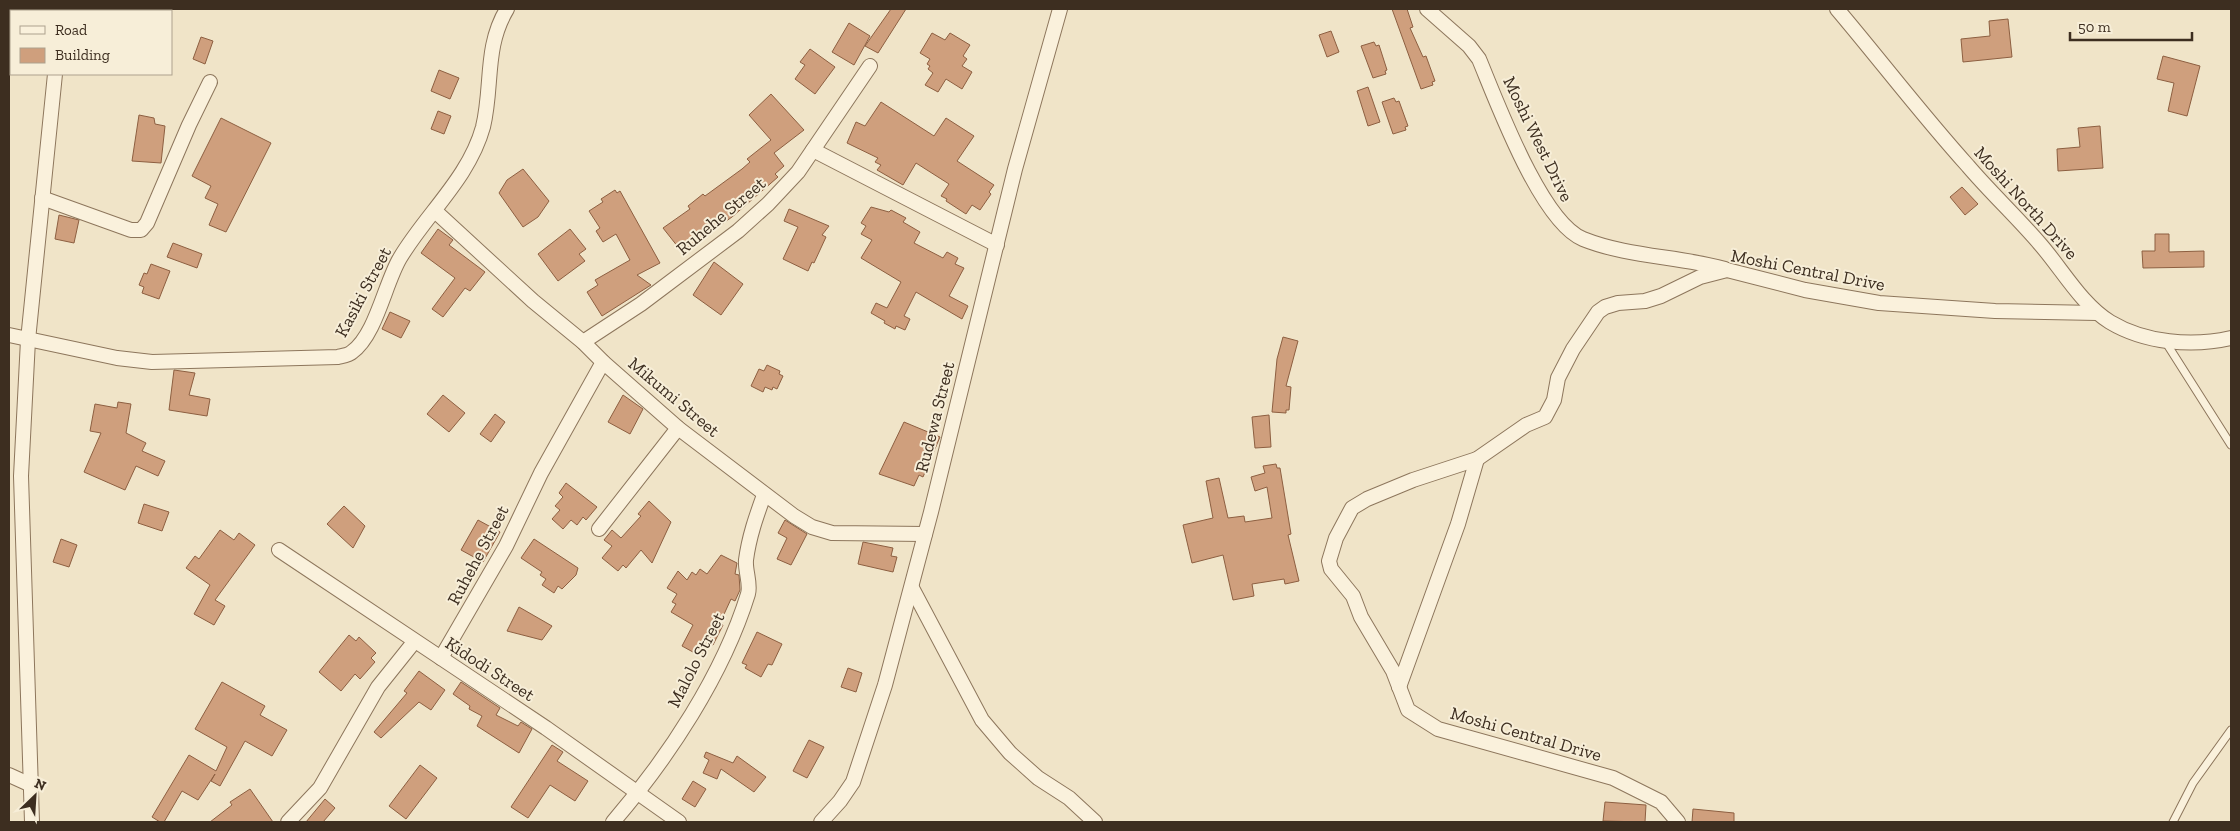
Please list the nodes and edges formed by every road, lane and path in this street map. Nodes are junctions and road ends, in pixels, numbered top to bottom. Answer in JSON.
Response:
{"nodes":[{"id":1,"x":507,"y":9,"type":"edge"},
{"id":2,"x":1060,"y":9,"type":"edge"},
{"id":3,"x":1427,"y":9,"type":"edge"},
{"id":4,"x":1837,"y":9,"type":"edge"},
{"id":5,"x":870,"y":66,"type":"dead end"},
{"id":6,"x":55,"y":75,"type":"edge"},
{"id":7,"x":210,"y":82,"type":"dead end"},
{"id":8,"x":814,"y":150,"type":"junction"},
{"id":9,"x":42,"y":198,"type":"junction"},
{"id":10,"x":435,"y":211,"type":"junction"},
{"id":11,"x":996,"y":245,"type":"junction"},
{"id":12,"x":1727,"y":270,"type":"junction"},
{"id":13,"x":2097,"y":313,"type":"junction"},
{"id":14,"x":9,"y":335,"type":"edge"},
{"id":15,"x":2231,"y":338,"type":"edge"},
{"id":16,"x":28,"y":340,"type":"junction"},
{"id":17,"x":2165,"y":341,"type":"junction"},
{"id":18,"x":583,"y":342,"type":"junction"},
{"id":19,"x":603,"y":362,"type":"junction"},
{"id":20,"x":678,"y":428,"type":"junction"},
{"id":21,"x":2231,"y":446,"type":"edge"},
{"id":22,"x":1477,"y":459,"type":"junction"},
{"id":23,"x":15,"y":473,"type":"edge"},
{"id":24,"x":764,"y":495,"type":"junction"},
{"id":25,"x":599,"y":529,"type":"dead end"},
{"id":26,"x":925,"y":534,"type":"junction"},
{"id":27,"x":279,"y":550,"type":"dead end"},
{"id":28,"x":912,"y":588,"type":"junction"},
{"id":29,"x":414,"y":642,"type":"junction"},
{"id":30,"x":441,"y":658,"type":"junction"},
{"id":31,"x":1398,"y":687,"type":"junction"},
{"id":32,"x":2231,"y":730,"type":"edge"},
{"id":33,"x":9,"y":775,"type":"edge"},
{"id":34,"x":30,"y":785,"type":"junction"},
{"id":35,"x":638,"y":793,"type":"junction"},
{"id":36,"x":32,"y":822,"type":"edge"},
{"id":37,"x":288,"y":822,"type":"edge"},
{"id":38,"x":613,"y":822,"type":"edge"},
{"id":39,"x":679,"y":822,"type":"edge"},
{"id":40,"x":821,"y":822,"type":"edge"},
{"id":41,"x":1095,"y":822,"type":"edge"},
{"id":42,"x":1678,"y":822,"type":"edge"},
{"id":43,"x":2173,"y":822,"type":"edge"}],
"edges":[{"from":1,"to":10,"type":"street","name":"Kasiki Street"},
{"from":2,"to":11,"type":"street","name":"Rudewa Street"},
{"from":3,"to":12,"type":"street","name":"Moshi West Drive"},
{"from":4,"to":13,"type":"street","name":"Moshi North Drive"},
{"from":5,"to":8,"type":"street","name":"Ruhehe Street"},
{"from":6,"to":9,"type":"street"},
{"from":7,"to":9,"type":"street"},
{"from":8,"to":11,"type":"street"},
{"from":8,"to":18,"type":"street","name":"Ruhehe Street"},
{"from":9,"to":16,"type":"street"},
{"from":10,"to":16,"type":"street","name":"Kasiki Street"},
{"from":10,"to":18,"type":"street","name":"Mikumi Street"},
{"from":11,"to":26,"type":"street","name":"Rudewa Street"},
{"from":12,"to":13,"type":"street","name":"Moshi Central Drive"},
{"from":12,"to":22,"type":"street","name":"Moshi Central Drive"},
{"from":13,"to":17,"type":"street","name":"Moshi North Drive"},
{"from":14,"to":16,"type":"street"},
{"from":15,"to":17,"type":"street","name":"Moshi North Drive"},
{"from":16,"to":23,"type":"street"},
{"from":17,"to":21,"type":"lane"},
{"from":18,"to":19,"type":"street","name":"Mikumi Street"},
{"from":19,"to":20,"type":"street","name":"Mikumi Street"},
{"from":19,"to":30,"type":"street","name":"Ruhehe Street"},
{"from":20,"to":24,"type":"street","name":"Mikumi Street"},
{"from":20,"to":25,"type":"street"},
{"from":22,"to":31,"type":"street"},
{"from":22,"to":31,"type":"street","name":"Moshi Central Drive"},
{"from":23,"to":34,"type":"street"},
{"from":24,"to":26,"type":"street","name":"Mikumi Street"},
{"from":24,"to":35,"type":"street","name":"Malolo Street"},
{"from":26,"to":28,"type":"street","name":"Rudewa Street"},
{"from":27,"to":29,"type":"street","name":"Kidodi Street"},
{"from":28,"to":40,"type":"street","name":"Rudewa Street"},
{"from":28,"to":41,"type":"street"},
{"from":29,"to":30,"type":"street","name":"Kidodi Street"},
{"from":29,"to":37,"type":"street"},
{"from":30,"to":35,"type":"street","name":"Kidodi Street"},
{"from":31,"to":42,"type":"street","name":"Moshi Central Drive"},
{"from":32,"to":43,"type":"lane"},
{"from":33,"to":34,"type":"street"},
{"from":34,"to":36,"type":"street"},
{"from":35,"to":38,"type":"street","name":"Malolo Street"},
{"from":35,"to":39,"type":"street","name":"Kidodi Street"}]}
